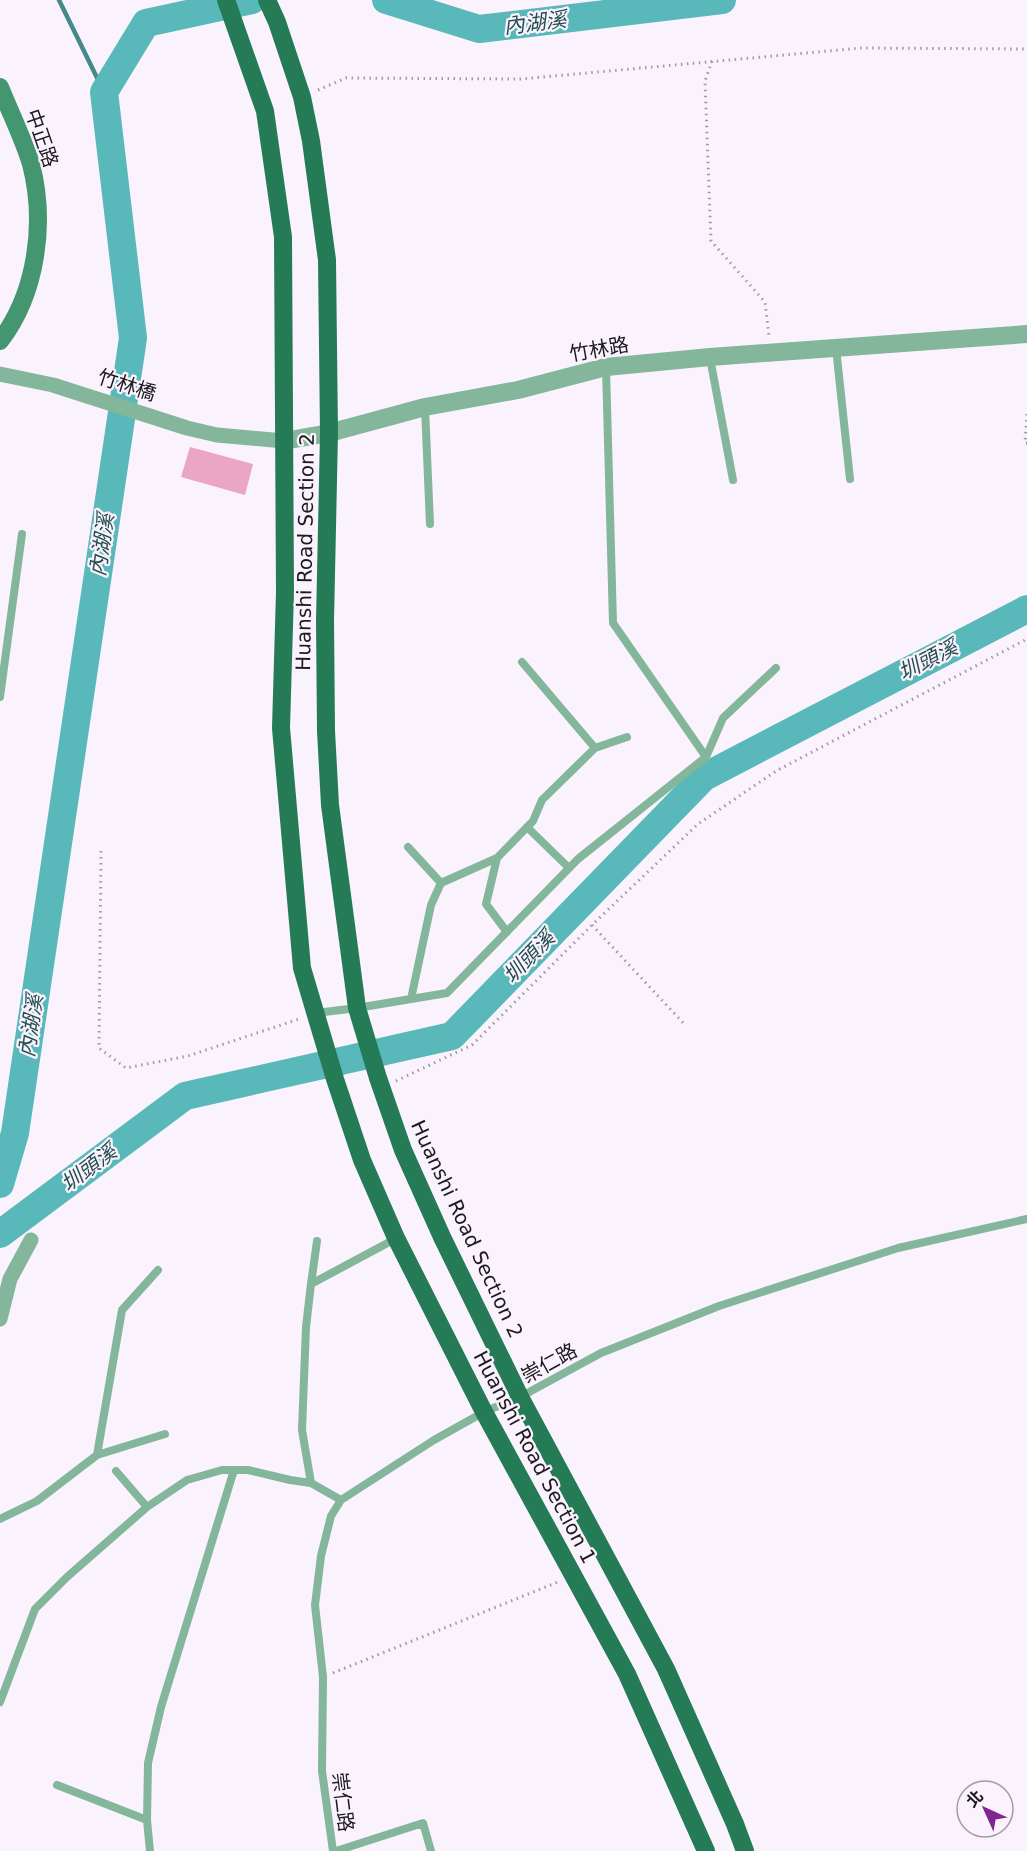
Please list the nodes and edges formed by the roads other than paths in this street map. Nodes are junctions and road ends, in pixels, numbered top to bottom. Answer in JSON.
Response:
{"nodes":[{"id":1,"x":226,"y":0,"type":"edge"},
{"id":2,"x":267,"y":0,"type":"edge"},
{"id":3,"x":0,"y":87,"type":"edge"},
{"id":4,"x":1027,"y":334,"type":"edge"},
{"id":5,"x":0,"y":341,"type":"edge"},
{"id":6,"x":836,"y":348,"type":"junction"},
{"id":7,"x":710,"y":357,"type":"junction"},
{"id":8,"x":606,"y":367,"type":"junction"},
{"id":9,"x":0,"y":374,"type":"edge"},
{"id":10,"x":425,"y":407,"type":"junction"},
{"id":11,"x":187,"y":428,"type":"joint"},
{"id":12,"x":329,"y":434,"type":"junction"},
{"id":13,"x":284,"y":441,"type":"junction"},
{"id":14,"x":850,"y":479,"type":"dead end"},
{"id":15,"x":733,"y":480,"type":"dead end"},
{"id":16,"x":430,"y":524,"type":"dead end"},
{"id":17,"x":22,"y":534,"type":"dead end"},
{"id":18,"x":522,"y":662,"type":"dead end"},
{"id":19,"x":776,"y":668,"type":"dead end"},
{"id":20,"x":0,"y":697,"type":"edge"},
{"id":21,"x":627,"y":737,"type":"dead end"},
{"id":22,"x":595,"y":748,"type":"junction"},
{"id":23,"x":706,"y":758,"type":"junction"},
{"id":24,"x":527,"y":826,"type":"junction"},
{"id":25,"x":408,"y":847,"type":"dead end"},
{"id":26,"x":497,"y":858,"type":"junction"},
{"id":27,"x":569,"y":868,"type":"junction"},
{"id":28,"x":441,"y":883,"type":"junction"},
{"id":29,"x":507,"y":932,"type":"junction"},
{"id":30,"x":411,"y":999,"type":"junction"},
{"id":31,"x":357,"y":1008,"type":"junction"},
{"id":32,"x":315,"y":1013,"type":"junction"},
{"id":33,"x":335,"y":1079,"type":"joint"},
{"id":34,"x":1027,"y":1219,"type":"edge"},
{"id":35,"x":396,"y":1238,"type":"junction"},
{"id":36,"x":31,"y":1240,"type":"dead end"},
{"id":37,"x":317,"y":1241,"type":"dead end"},
{"id":38,"x":158,"y":1270,"type":"dead end"},
{"id":39,"x":310,"y":1284,"type":"junction"},
{"id":40,"x":0,"y":1319,"type":"edge"},
{"id":41,"x":520,"y":1397,"type":"junction"},
{"id":42,"x":484,"y":1412,"type":"junction"},
{"id":43,"x":165,"y":1434,"type":"dead end"},
{"id":44,"x":97,"y":1455,"type":"junction"},
{"id":45,"x":234,"y":1470,"type":"junction"},
{"id":46,"x":116,"y":1471,"type":"dead end"},
{"id":47,"x":311,"y":1483,"type":"junction"},
{"id":48,"x":341,"y":1500,"type":"junction"},
{"id":49,"x":147,"y":1507,"type":"junction"},
{"id":50,"x":0,"y":1519,"type":"edge"},
{"id":51,"x":0,"y":1702,"type":"edge"},
{"id":52,"x":57,"y":1785,"type":"dead end"},
{"id":53,"x":147,"y":1821,"type":"junction"},
{"id":54,"x":150,"y":1851,"type":"edge"},
{"id":55,"x":334,"y":1851,"type":"edge"},
{"id":56,"x":431,"y":1851,"type":"edge"},
{"id":57,"x":705,"y":1851,"type":"edge"},
{"id":58,"x":745,"y":1851,"type":"edge"}],
"edges":[{"from":1,"to":13,"type":"main road","name":"Huanshi Road Section 2"},
{"from":2,"to":12,"type":"main road","name":"Huanshi Road Section 2"},
{"from":3,"to":5,"type":"main road","name":"中正路"},
{"from":4,"to":6,"type":"street","name":"竹林路"},
{"from":6,"to":7,"type":"street","name":"竹林路"},
{"from":6,"to":14,"type":"lane"},
{"from":7,"to":8,"type":"street","name":"竹林路"},
{"from":7,"to":15,"type":"lane"},
{"from":8,"to":10,"type":"street","name":"竹林路"},
{"from":8,"to":23,"type":"lane"},
{"from":9,"to":11,"type":"street","name":"竹林橋"},
{"from":10,"to":12,"type":"street","name":"竹林路"},
{"from":10,"to":16,"type":"lane"},
{"from":11,"to":13,"type":"street","name":"竹林路"},
{"from":12,"to":13,"type":"street","name":"竹林路"},
{"from":12,"to":31,"type":"main road","name":"Huanshi Road Section 2"},
{"from":13,"to":32,"type":"main road","name":"Huanshi Road Section 2"},
{"from":17,"to":20,"type":"lane"},
{"from":18,"to":22,"type":"lane"},
{"from":19,"to":23,"type":"lane"},
{"from":21,"to":22,"type":"lane"},
{"from":22,"to":24,"type":"lane"},
{"from":23,"to":27,"type":"lane"},
{"from":24,"to":26,"type":"lane"},
{"from":24,"to":27,"type":"lane"},
{"from":25,"to":28,"type":"lane"},
{"from":26,"to":28,"type":"lane"},
{"from":26,"to":29,"type":"lane"},
{"from":27,"to":29,"type":"lane"},
{"from":28,"to":30,"type":"lane"},
{"from":29,"to":30,"type":"lane"},
{"from":30,"to":31,"type":"lane"},
{"from":31,"to":32,"type":"lane"},
{"from":31,"to":41,"type":"main road","name":"Huanshi Road Section 2"},
{"from":32,"to":33,"type":"main road","name":"Huanshi Road Section 2"},
{"from":33,"to":35,"type":"main road","name":"Huanshi Road Section 1"},
{"from":34,"to":41,"type":"lane","name":"崇仁路"},
{"from":35,"to":39,"type":"lane"},
{"from":35,"to":42,"type":"main road","name":"Huanshi Road Section 1"},
{"from":36,"to":40,"type":"street"},
{"from":37,"to":39,"type":"lane"},
{"from":38,"to":44,"type":"lane"},
{"from":39,"to":47,"type":"lane"},
{"from":41,"to":42,"type":"lane","name":"崇仁路"},
{"from":41,"to":58,"type":"main road","name":"Huanshi Road Section 1"},
{"from":42,"to":48,"type":"lane","name":"崇仁路"},
{"from":42,"to":57,"type":"main road","name":"Huanshi Road Section 1"},
{"from":43,"to":44,"type":"lane"},
{"from":44,"to":50,"type":"lane"},
{"from":45,"to":47,"type":"lane"},
{"from":45,"to":49,"type":"lane"},
{"from":45,"to":53,"type":"lane"},
{"from":46,"to":49,"type":"lane"},
{"from":47,"to":48,"type":"lane"},
{"from":48,"to":55,"type":"lane","name":"崇仁路"},
{"from":49,"to":51,"type":"lane"},
{"from":52,"to":53,"type":"lane"},
{"from":53,"to":54,"type":"lane"},
{"from":55,"to":56,"type":"lane","name":"崇仁路"}]}
